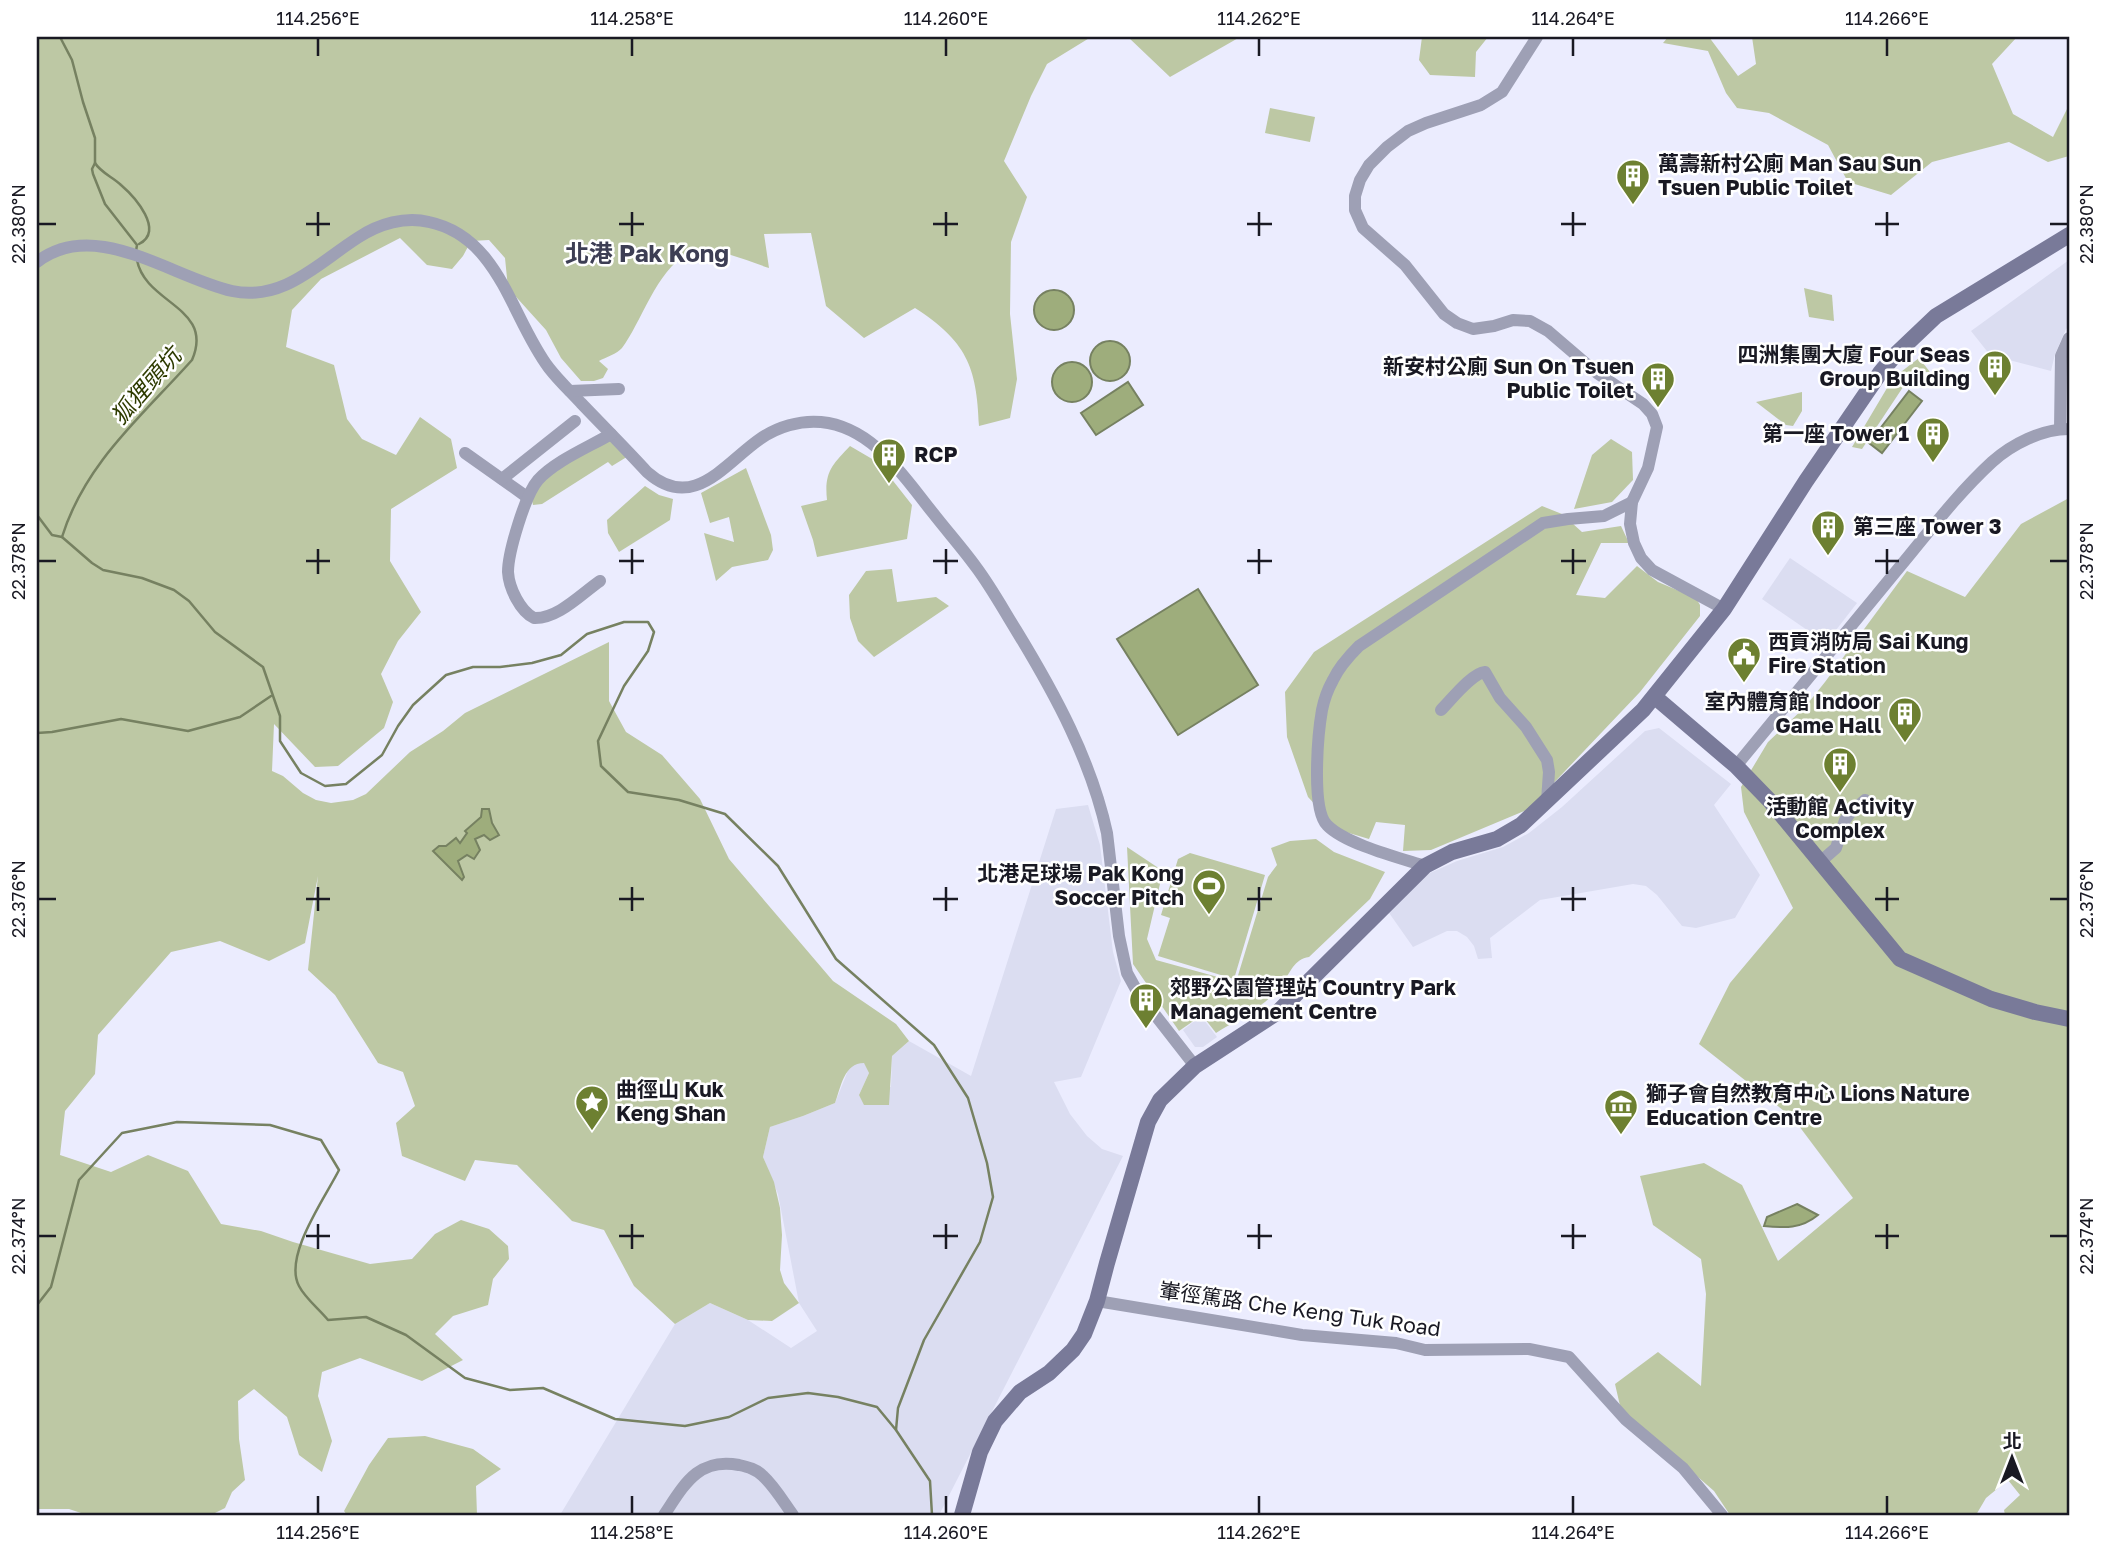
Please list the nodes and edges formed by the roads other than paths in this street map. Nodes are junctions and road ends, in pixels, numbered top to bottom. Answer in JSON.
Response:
{"nodes":[{"id":1,"x":1537,"y":37,"type":"edge"},
{"id":2,"x":2069,"y":235,"type":"edge"},
{"id":3,"x":37,"y":262,"type":"edge"},
{"id":4,"x":2069,"y":338,"type":"edge"},
{"id":5,"x":619,"y":389,"type":"dead end"},
{"id":6,"x":570,"y":391,"type":"junction"},
{"id":7,"x":575,"y":421,"type":"dead end"},
{"id":8,"x":2064,"y":429,"type":"edge"},
{"id":9,"x":611,"y":434,"type":"junction"},
{"id":10,"x":465,"y":453,"type":"dead end"},
{"id":11,"x":502,"y":479,"type":"junction"},
{"id":12,"x":527,"y":497,"type":"junction"},
{"id":13,"x":1632,"y":502,"type":"junction"},
{"id":14,"x":600,"y":581,"type":"dead end"},
{"id":15,"x":1724,"y":609,"type":"junction"},
{"id":16,"x":1655,"y":697,"type":"junction"},
{"id":17,"x":1441,"y":710,"type":"dead end"},
{"id":18,"x":1736,"y":766,"type":"junction"},
{"id":19,"x":1865,"y":800,"type":"dead end"},
{"id":20,"x":1547,"y":801,"type":"junction"},
{"id":21,"x":1820,"y":862,"type":"junction"},
{"id":22,"x":1425,"y":866,"type":"junction"},
{"id":23,"x":2069,"y":1019,"type":"edge"},
{"id":24,"x":1195,"y":1066,"type":"junction"},
{"id":25,"x":1097,"y":1301,"type":"junction"},
{"id":26,"x":664,"y":1515,"type":"edge"},
{"id":27,"x":793,"y":1515,"type":"edge"},
{"id":28,"x":962,"y":1515,"type":"edge"},
{"id":29,"x":1722,"y":1515,"type":"edge"}],
"edges":[{"from":1,"to":13,"type":"street"},
{"from":2,"to":15,"type":"main road"},
{"from":3,"to":6,"type":"street"},
{"from":4,"to":8,"type":"street"},
{"from":5,"to":6,"type":"street"},
{"from":6,"to":9,"type":"street"},
{"from":7,"to":11,"type":"street"},
{"from":8,"to":18,"type":"street"},
{"from":9,"to":12,"type":"street"},
{"from":9,"to":24,"type":"street"},
{"from":10,"to":11,"type":"street"},
{"from":11,"to":12,"type":"street"},
{"from":12,"to":14,"type":"street"},
{"from":13,"to":15,"type":"street"},
{"from":13,"to":22,"type":"street"},
{"from":15,"to":16,"type":"main road"},
{"from":16,"to":18,"type":"main road"},
{"from":16,"to":20,"type":"main road"},
{"from":17,"to":20,"type":"street"},
{"from":18,"to":21,"type":"main road"},
{"from":19,"to":21,"type":"street"},
{"from":20,"to":22,"type":"main road"},
{"from":21,"to":23,"type":"main road"},
{"from":22,"to":24,"type":"main road"},
{"from":24,"to":25,"type":"main road"},
{"from":25,"to":28,"type":"main road"},
{"from":25,"to":29,"type":"street","name":"輋徑篤路 Che Keng Tuk Road"},
{"from":26,"to":27,"type":"street"}]}
